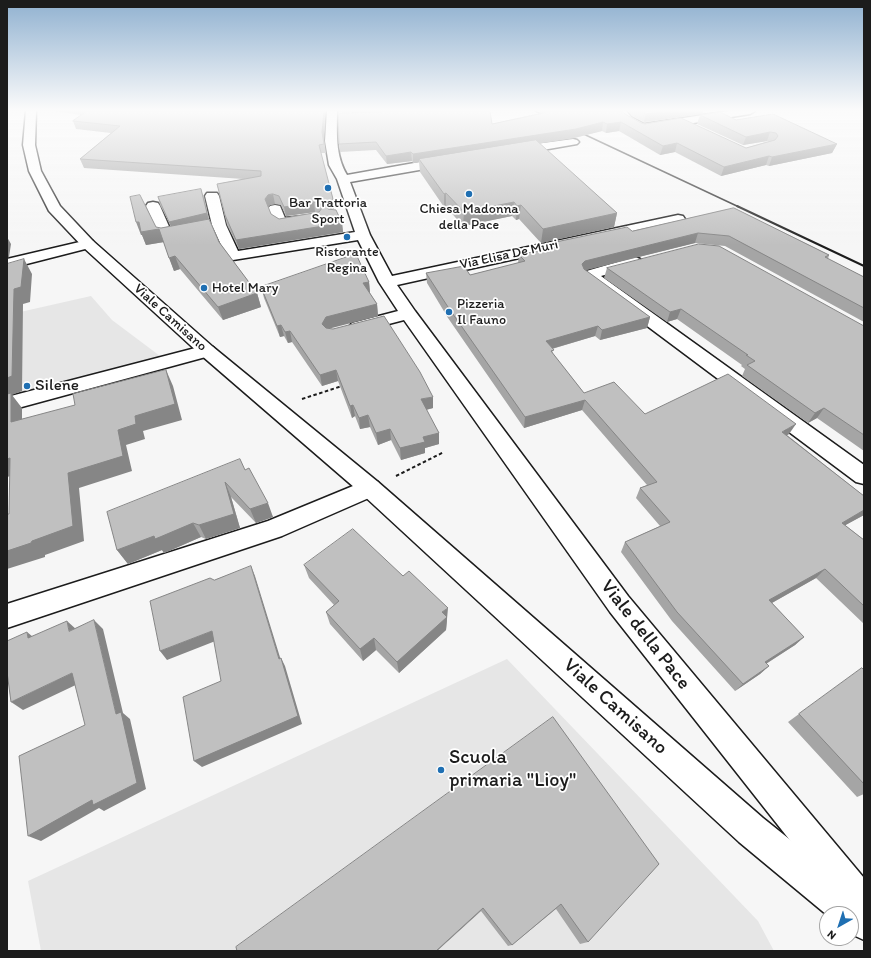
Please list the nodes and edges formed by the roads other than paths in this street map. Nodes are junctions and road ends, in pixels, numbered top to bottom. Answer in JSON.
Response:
{"nodes":[{"id":1,"x":31,"y":156,"type":"edge"},
{"id":2,"x":333,"y":156,"type":"edge"},
{"id":3,"x":459,"y":160,"type":"edge"},
{"id":4,"x":343,"y":179,"type":"junction"},
{"id":5,"x":212,"y":196,"type":"dead end"},
{"id":6,"x":152,"y":206,"type":"dead end"},
{"id":7,"x":275,"y":209,"type":"edge"},
{"id":8,"x":315,"y":218,"type":"edge"},
{"id":9,"x":678,"y":219,"type":"edge"},
{"id":10,"x":219,"y":225,"type":"junction"},
{"id":11,"x":363,"y":235,"type":"junction"},
{"id":12,"x":88,"y":244,"type":"junction"},
{"id":13,"x":646,"y":260,"type":"edge"},
{"id":14,"x":7,"y":264,"type":"edge"},
{"id":15,"x":388,"y":282,"type":"junction"},
{"id":16,"x":408,"y":314,"type":"junction"},
{"id":17,"x":341,"y":332,"type":"edge"},
{"id":18,"x":207,"y":351,"type":"junction"},
{"id":19,"x":7,"y":404,"type":"edge"},
{"id":20,"x":864,"y":476,"type":"edge"},
{"id":21,"x":370,"y":488,"type":"junction"},
{"id":22,"x":7,"y":616,"type":"edge"},
{"id":23,"x":864,"y":906,"type":"edge"},
{"id":24,"x":864,"y":922,"type":"edge"}],
"edges":[{"from":1,"to":12,"type":"street","name":"Viale Camisano"},
{"from":2,"to":4,"type":"street","name":"Viale della Pace"},
{"from":3,"to":4,"type":"street"},
{"from":4,"to":11,"type":"street","name":"Viale della Pace"},
{"from":5,"to":10,"type":"street"},
{"from":6,"to":10,"type":"street"},
{"from":7,"to":8,"type":"street"},
{"from":9,"to":15,"type":"street","name":"Via Elisa De Muri"},
{"from":10,"to":11,"type":"street"},
{"from":11,"to":15,"type":"street","name":"Viale della Pace"},
{"from":12,"to":14,"type":"street"},
{"from":12,"to":18,"type":"street","name":"Viale Camisano"},
{"from":13,"to":20,"type":"street"},
{"from":15,"to":16,"type":"street","name":"Viale della Pace"},
{"from":16,"to":17,"type":"street"},
{"from":16,"to":23,"type":"street","name":"Viale della Pace"},
{"from":18,"to":19,"type":"street"},
{"from":18,"to":21,"type":"street","name":"Viale Camisano"},
{"from":21,"to":22,"type":"street"},
{"from":21,"to":24,"type":"street","name":"Viale Camisano"}]}
